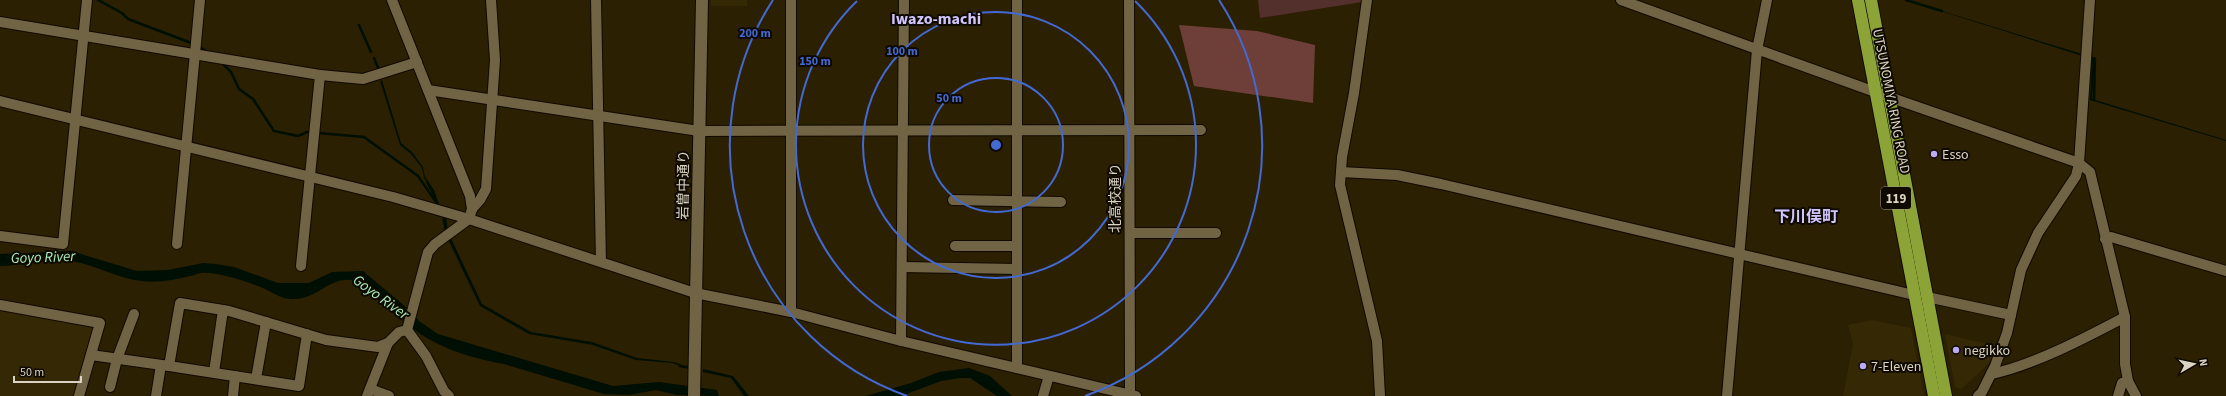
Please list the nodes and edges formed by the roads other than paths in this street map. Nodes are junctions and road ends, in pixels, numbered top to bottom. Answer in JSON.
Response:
{"nodes":[{"id":1,"x":87,"y":0,"type":"edge"},
{"id":2,"x":200,"y":0,"type":"edge"},
{"id":3,"x":392,"y":0,"type":"edge"},
{"id":4,"x":491,"y":0,"type":"edge"},
{"id":5,"x":596,"y":0,"type":"edge"},
{"id":6,"x":702,"y":0,"type":"edge"},
{"id":7,"x":791,"y":0,"type":"edge"},
{"id":8,"x":904,"y":0,"type":"edge"},
{"id":9,"x":1017,"y":0,"type":"edge"},
{"id":10,"x":1129,"y":0,"type":"edge"},
{"id":11,"x":1367,"y":0,"type":"edge"},
{"id":12,"x":1621,"y":0,"type":"edge"},
{"id":13,"x":1767,"y":0,"type":"edge"},
{"id":14,"x":1858,"y":0,"type":"edge"},
{"id":15,"x":1871,"y":0,"type":"edge"},
{"id":16,"x":2090,"y":0,"type":"edge"},
{"id":17,"x":0,"y":22,"type":"edge"},
{"id":18,"x":84,"y":35,"type":"junction"},
{"id":19,"x":1757,"y":50,"type":"junction"},
{"id":20,"x":195,"y":55,"type":"junction"},
{"id":21,"x":418,"y":62,"type":"junction"},
{"id":22,"x":320,"y":75,"type":"junction"},
{"id":23,"x":428,"y":90,"type":"junction"},
{"id":24,"x":1876,"y":92,"type":"junction"},
{"id":25,"x":1889,"y":98,"type":"junction"},
{"id":26,"x":492,"y":99,"type":"junction"},
{"id":27,"x":0,"y":101,"type":"edge"},
{"id":28,"x":600,"y":116,"type":"junction"},
{"id":29,"x":76,"y":120,"type":"junction"},
{"id":30,"x":790,"y":130,"type":"junction"},
{"id":31,"x":903,"y":130,"type":"junction"},
{"id":32,"x":1016,"y":130,"type":"junction"},
{"id":33,"x":1129,"y":130,"type":"junction"},
{"id":34,"x":1201,"y":130,"type":"dead end"},
{"id":35,"x":699,"y":131,"type":"junction"},
{"id":36,"x":186,"y":147,"type":"junction"},
{"id":37,"x":2079,"y":163,"type":"junction"},
{"id":38,"x":1341,"y":172,"type":"junction"},
{"id":39,"x":310,"y":176,"type":"junction"},
{"id":40,"x":953,"y":200,"type":"dead end"},
{"id":41,"x":1017,"y":202,"type":"junction"},
{"id":42,"x":1061,"y":202,"type":"dead end"},
{"id":43,"x":470,"y":214,"type":"junction"},
{"id":44,"x":1130,"y":233,"type":"junction"},
{"id":45,"x":1216,"y":233,"type":"dead end"},
{"id":46,"x":0,"y":236,"type":"edge"},
{"id":47,"x":2105,"y":239,"type":"junction"},
{"id":48,"x":177,"y":244,"type":"dead end"},
{"id":49,"x":955,"y":246,"type":"dead end"},
{"id":50,"x":1017,"y":246,"type":"junction"},
{"id":51,"x":1741,"y":254,"type":"junction"},
{"id":52,"x":601,"y":262,"type":"junction"},
{"id":53,"x":302,"y":266,"type":"dead end"},
{"id":54,"x":902,"y":267,"type":"junction"},
{"id":55,"x":1017,"y":269,"type":"junction"},
{"id":56,"x":2226,"y":271,"type":"edge"},
{"id":57,"x":695,"y":293,"type":"junction"},
{"id":58,"x":1914,"y":295,"type":"junction"},
{"id":59,"x":1927,"y":297,"type":"junction"},
{"id":60,"x":0,"y":305,"type":"edge"},
{"id":61,"x":223,"y":310,"type":"junction"},
{"id":62,"x":791,"y":312,"type":"junction"},
{"id":63,"x":134,"y":314,"type":"dead end"},
{"id":64,"x":2011,"y":315,"type":"junction"},
{"id":65,"x":2125,"y":318,"type":"junction"},
{"id":66,"x":266,"y":322,"type":"junction"},
{"id":67,"x":408,"y":330,"type":"junction"},
{"id":68,"x":307,"y":334,"type":"junction"},
{"id":69,"x":901,"y":341,"type":"junction"},
{"id":70,"x":388,"y":343,"type":"junction"},
{"id":71,"x":91,"y":355,"type":"junction"},
{"id":72,"x":116,"y":359,"type":"junction"},
{"id":73,"x":165,"y":365,"type":"junction"},
{"id":74,"x":1017,"y":368,"type":"junction"},
{"id":75,"x":214,"y":372,"type":"junction"},
{"id":76,"x":1991,"y":374,"type":"junction"},
{"id":77,"x":235,"y":376,"type":"junction"},
{"id":78,"x":1049,"y":376,"type":"junction"},
{"id":79,"x":256,"y":379,"type":"junction"},
{"id":80,"x":2128,"y":381,"type":"junction"},
{"id":81,"x":110,"y":387,"type":"dead end"},
{"id":82,"x":368,"y":392,"type":"edge"},
{"id":83,"x":79,"y":396,"type":"edge"},
{"id":84,"x":156,"y":396,"type":"edge"},
{"id":85,"x":233,"y":396,"type":"edge"},
{"id":86,"x":390,"y":396,"type":"edge"},
{"id":87,"x":449,"y":396,"type":"edge"},
{"id":88,"x":694,"y":396,"type":"edge"},
{"id":89,"x":1043,"y":396,"type":"edge"},
{"id":90,"x":1133,"y":396,"type":"edge"},
{"id":91,"x":1380,"y":396,"type":"edge"},
{"id":92,"x":1727,"y":396,"type":"edge"},
{"id":93,"x":1934,"y":396,"type":"edge"},
{"id":94,"x":1946,"y":396,"type":"edge"},
{"id":95,"x":1978,"y":396,"type":"edge"},
{"id":96,"x":2118,"y":396,"type":"edge"},
{"id":97,"x":2136,"y":396,"type":"edge"}],
"edges":[{"from":1,"to":18,"type":"street"},
{"from":2,"to":20,"type":"street"},
{"from":3,"to":21,"type":"street"},
{"from":4,"to":26,"type":"street"},
{"from":5,"to":28,"type":"street"},
{"from":6,"to":35,"type":"street","name":"岩曽中通り"},
{"from":7,"to":30,"type":"street"},
{"from":8,"to":31,"type":"street"},
{"from":9,"to":32,"type":"street"},
{"from":10,"to":33,"type":"street","name":"北高校通り"},
{"from":11,"to":38,"type":"street"},
{"from":12,"to":19,"type":"street"},
{"from":13,"to":19,"type":"street"},
{"from":14,"to":24,"type":"highway","name":"UTSUNOMIYA RING ROAD","number":"119"},
{"from":15,"to":25,"type":"highway","name":"UTSUNOMIYA RING ROAD","number":"119"},
{"from":16,"to":37,"type":"street"},
{"from":17,"to":18,"type":"street"},
{"from":18,"to":20,"type":"street"},
{"from":18,"to":29,"type":"street"},
{"from":19,"to":24,"type":"street"},
{"from":19,"to":51,"type":"street"},
{"from":20,"to":22,"type":"street"},
{"from":20,"to":36,"type":"street"},
{"from":21,"to":22,"type":"street"},
{"from":21,"to":23,"type":"street"},
{"from":22,"to":39,"type":"street"},
{"from":23,"to":26,"type":"street"},
{"from":23,"to":43,"type":"street"},
{"from":24,"to":25,"type":"street"},
{"from":24,"to":58,"type":"highway","name":"UTSUNOMIYA RING ROAD","number":"119"},
{"from":25,"to":37,"type":"street"},
{"from":25,"to":59,"type":"highway","name":"UTSUNOMIYA RING ROAD","number":"119"},
{"from":26,"to":28,"type":"street"},
{"from":26,"to":43,"type":"street"},
{"from":27,"to":29,"type":"street"},
{"from":28,"to":35,"type":"street"},
{"from":28,"to":52,"type":"street"},
{"from":29,"to":36,"type":"street"},
{"from":29,"to":46,"type":"street"},
{"from":30,"to":31,"type":"street"},
{"from":30,"to":35,"type":"street"},
{"from":30,"to":62,"type":"street"},
{"from":31,"to":32,"type":"street"},
{"from":31,"to":54,"type":"street"},
{"from":32,"to":33,"type":"street"},
{"from":32,"to":41,"type":"street"},
{"from":33,"to":34,"type":"street"},
{"from":33,"to":44,"type":"street","name":"北高校通り"},
{"from":35,"to":57,"type":"street","name":"岩曽中通り"},
{"from":36,"to":39,"type":"street"},
{"from":36,"to":48,"type":"street"},
{"from":37,"to":47,"type":"street"},
{"from":37,"to":64,"type":"street"},
{"from":38,"to":51,"type":"street"},
{"from":38,"to":91,"type":"street"},
{"from":39,"to":43,"type":"street"},
{"from":39,"to":53,"type":"street"},
{"from":40,"to":41,"type":"street"},
{"from":41,"to":42,"type":"street"},
{"from":41,"to":50,"type":"street"},
{"from":43,"to":52,"type":"street"},
{"from":43,"to":67,"type":"street"},
{"from":44,"to":45,"type":"street"},
{"from":44,"to":90,"type":"street","name":"北高校通り"},
{"from":47,"to":56,"type":"street"},
{"from":47,"to":65,"type":"street"},
{"from":49,"to":50,"type":"street"},
{"from":50,"to":55,"type":"street"},
{"from":51,"to":58,"type":"street"},
{"from":51,"to":92,"type":"street"},
{"from":52,"to":57,"type":"street"},
{"from":54,"to":55,"type":"street"},
{"from":54,"to":69,"type":"street"},
{"from":55,"to":74,"type":"street"},
{"from":57,"to":62,"type":"street"},
{"from":57,"to":88,"type":"street","name":"岩曽中通り"},
{"from":58,"to":93,"type":"highway","name":"UTSUNOMIYA RING ROAD","number":"119"},
{"from":59,"to":64,"type":"street"},
{"from":59,"to":94,"type":"highway","name":"UTSUNOMIYA RING ROAD","number":"119"},
{"from":60,"to":71,"type":"street"},
{"from":61,"to":66,"type":"street"},
{"from":61,"to":73,"type":"street"},
{"from":61,"to":75,"type":"street"},
{"from":62,"to":69,"type":"street"},
{"from":63,"to":72,"type":"street"},
{"from":64,"to":76,"type":"street"},
{"from":65,"to":76,"type":"street"},
{"from":65,"to":80,"type":"street"},
{"from":66,"to":68,"type":"street"},
{"from":66,"to":79,"type":"street"},
{"from":67,"to":70,"type":"street"},
{"from":67,"to":87,"type":"street"},
{"from":68,"to":70,"type":"street"},
{"from":68,"to":79,"type":"street"},
{"from":69,"to":74,"type":"street"},
{"from":70,"to":82,"type":"street"},
{"from":71,"to":72,"type":"street"},
{"from":71,"to":83,"type":"street"},
{"from":72,"to":73,"type":"street"},
{"from":72,"to":81,"type":"street"},
{"from":73,"to":75,"type":"street"},
{"from":73,"to":84,"type":"street"},
{"from":74,"to":78,"type":"street"},
{"from":75,"to":77,"type":"street"},
{"from":76,"to":95,"type":"street"},
{"from":77,"to":79,"type":"street"},
{"from":77,"to":85,"type":"street"},
{"from":78,"to":89,"type":"street"},
{"from":78,"to":90,"type":"street"},
{"from":80,"to":96,"type":"street"},
{"from":80,"to":97,"type":"street"},
{"from":82,"to":86,"type":"street"}]}
